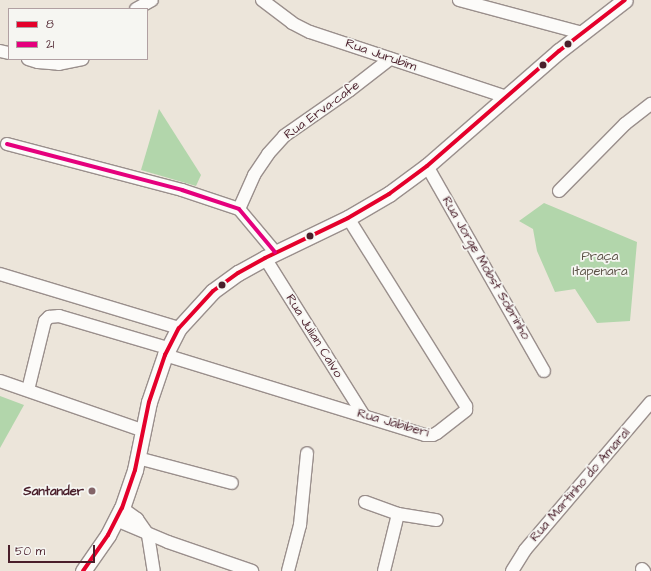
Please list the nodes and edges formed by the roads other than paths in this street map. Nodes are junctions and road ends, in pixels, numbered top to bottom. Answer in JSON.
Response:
{"nodes":[{"id":1,"x":152,"y":0,"type":"edge"},
{"id":2,"x":262,"y":0,"type":"edge"},
{"id":3,"x":459,"y":0,"type":"edge"},
{"id":4,"x":625,"y":0,"type":"edge"},
{"id":5,"x":137,"y":8,"type":"edge"},
{"id":6,"x":582,"y":33,"type":"junction"},
{"id":7,"x":390,"y":59,"type":"junction"},
{"id":8,"x":31,"y":60,"type":"edge"},
{"id":9,"x":77,"y":60,"type":"edge"},
{"id":10,"x":508,"y":97,"type":"junction"},
{"id":11,"x":651,"y":104,"type":"edge"},
{"id":12,"x":7,"y":144,"type":"dead end"},
{"id":13,"x":427,"y":166,"type":"junction"},
{"id":14,"x":559,"y":192,"type":"dead end"},
{"id":15,"x":239,"y":210,"type":"junction"},
{"id":16,"x":348,"y":218,"type":"junction"},
{"id":17,"x":270,"y":255,"type":"junction"},
{"id":18,"x":0,"y":274,"type":"edge"},
{"id":19,"x":179,"y":328,"type":"junction"},
{"id":20,"x":166,"y":352,"type":"junction"},
{"id":21,"x":544,"y":371,"type":"dead end"},
{"id":22,"x":0,"y":380,"type":"edge"},
{"id":23,"x":28,"y":390,"type":"junction"},
{"id":24,"x":651,"y":402,"type":"edge"},
{"id":25,"x":363,"y":414,"type":"junction"},
{"id":26,"x":144,"y":431,"type":"junction"},
{"id":27,"x":307,"y":452,"type":"dead end"},
{"id":28,"x":138,"y":458,"type":"junction"},
{"id":29,"x":232,"y":482,"type":"dead end"},
{"id":30,"x":365,"y":502,"type":"dead end"},
{"id":31,"x":119,"y":514,"type":"junction"},
{"id":32,"x":398,"y":514,"type":"junction"},
{"id":33,"x":437,"y":520,"type":"dead end"},
{"id":34,"x":148,"y":535,"type":"junction"},
{"id":35,"x":83,"y":571,"type":"edge"},
{"id":36,"x":154,"y":571,"type":"edge"},
{"id":37,"x":252,"y":571,"type":"edge"},
{"id":38,"x":288,"y":571,"type":"edge"},
{"id":39,"x":384,"y":571,"type":"edge"},
{"id":40,"x":512,"y":571,"type":"edge"}],
"edges":[{"from":1,"to":5,"type":"street"},
{"from":2,"to":7,"type":"street","name":"Rua Jurubim"},
{"from":3,"to":6,"type":"street"},
{"from":4,"to":6,"type":"main road"},
{"from":6,"to":10,"type":"main road"},
{"from":7,"to":10,"type":"street","name":"Rua Jurubim"},
{"from":7,"to":15,"type":"street","name":"Rua Erva-cafe"},
{"from":8,"to":9,"type":"street"},
{"from":10,"to":13,"type":"main road"},
{"from":11,"to":14,"type":"street"},
{"from":12,"to":15,"type":"street"},
{"from":13,"to":16,"type":"main road"},
{"from":13,"to":21,"type":"street","name":"Rua Jorge Mobst Sobrinho"},
{"from":15,"to":17,"type":"street","name":"Rua Julian Calvo"},
{"from":16,"to":17,"type":"main road"},
{"from":16,"to":25,"type":"street","name":"Rua Jabiberi"},
{"from":17,"to":19,"type":"main road"},
{"from":17,"to":25,"type":"street","name":"Rua Julian Calvo"},
{"from":18,"to":19,"type":"street"},
{"from":19,"to":20,"type":"main road"},
{"from":20,"to":23,"type":"street","name":"Rua Jabiberi"},
{"from":20,"to":25,"type":"street","name":"Rua Jabiberi"},
{"from":20,"to":26,"type":"main road"},
{"from":22,"to":23,"type":"street"},
{"from":23,"to":26,"type":"street"},
{"from":24,"to":40,"type":"street","name":"Rua Martinho do Amaral"},
{"from":26,"to":28,"type":"main road"},
{"from":27,"to":38,"type":"street"},
{"from":28,"to":29,"type":"street"},
{"from":28,"to":31,"type":"main road"},
{"from":30,"to":32,"type":"street"},
{"from":31,"to":34,"type":"street"},
{"from":31,"to":35,"type":"main road"},
{"from":32,"to":33,"type":"street"},
{"from":32,"to":39,"type":"street"},
{"from":34,"to":36,"type":"street"},
{"from":34,"to":37,"type":"street"}]}
